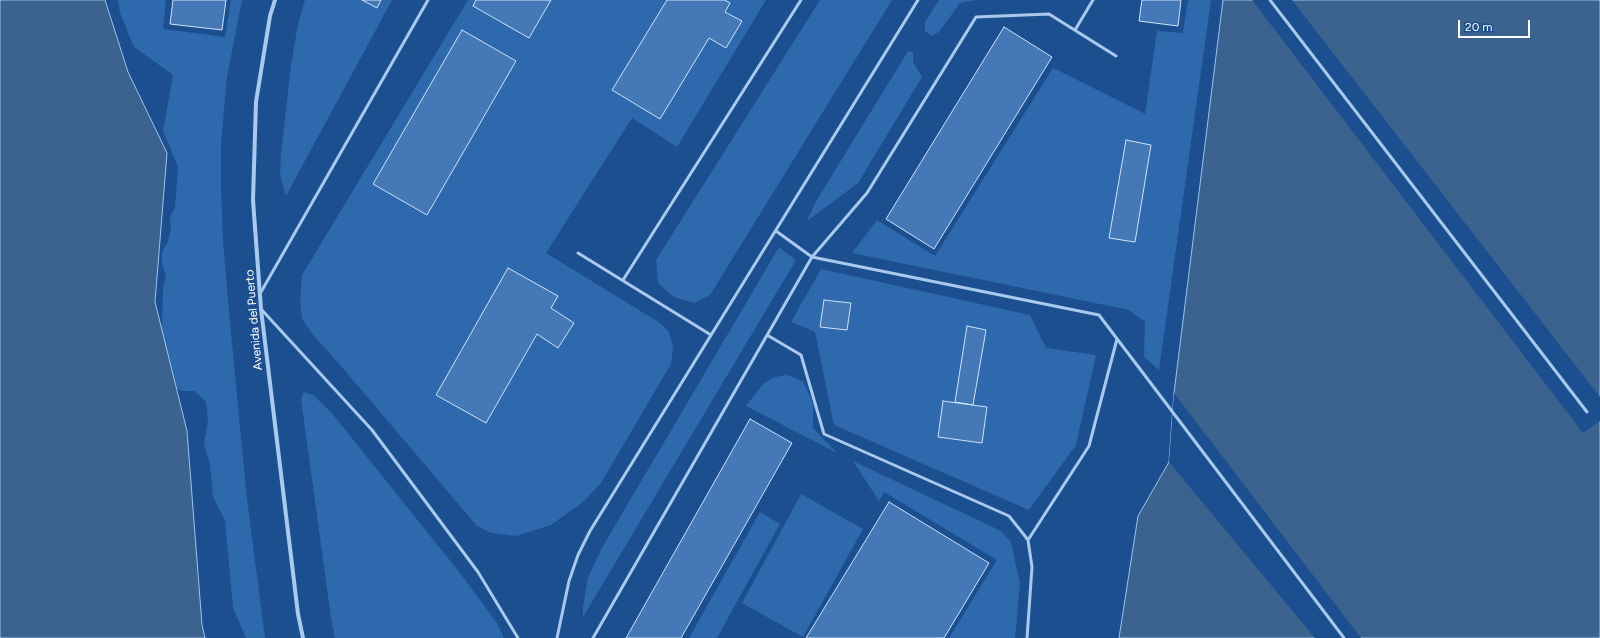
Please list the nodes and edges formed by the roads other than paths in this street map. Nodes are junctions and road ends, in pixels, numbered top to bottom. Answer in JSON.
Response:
{"nodes":[{"id":1,"x":275,"y":0,"type":"edge"},
{"id":2,"x":428,"y":0,"type":"edge"},
{"id":3,"x":801,"y":0,"type":"edge"},
{"id":4,"x":918,"y":0,"type":"edge"},
{"id":5,"x":1093,"y":0,"type":"edge"},
{"id":6,"x":1270,"y":0,"type":"edge"},
{"id":7,"x":1075,"y":30,"type":"junction"},
{"id":8,"x":1116,"y":56,"type":"dead end"},
{"id":9,"x":776,"y":231,"type":"junction"},
{"id":10,"x":578,"y":253,"type":"dead end"},
{"id":11,"x":812,"y":257,"type":"junction"},
{"id":12,"x":623,"y":280,"type":"junction"},
{"id":13,"x":261,"y":292,"type":"junction"},
{"id":14,"x":262,"y":309,"type":"junction"},
{"id":15,"x":711,"y":335,"type":"junction"},
{"id":16,"x":767,"y":335,"type":"junction"},
{"id":17,"x":1117,"y":339,"type":"junction"},
{"id":18,"x":1587,"y":412,"type":"dead end"},
{"id":19,"x":1028,"y":540,"type":"junction"},
{"id":20,"x":303,"y":638,"type":"edge"},
{"id":21,"x":518,"y":638,"type":"edge"},
{"id":22,"x":557,"y":638,"type":"edge"},
{"id":23,"x":593,"y":638,"type":"edge"},
{"id":24,"x":1026,"y":638,"type":"edge"},
{"id":25,"x":1344,"y":638,"type":"edge"}],
"edges":[{"from":1,"to":13,"type":"street","name":"Avenida del Puerto"},
{"from":2,"to":13,"type":"lane"},
{"from":3,"to":12,"type":"lane"},
{"from":4,"to":9,"type":"lane"},
{"from":5,"to":7,"type":"lane"},
{"from":6,"to":18,"type":"lane"},
{"from":7,"to":8,"type":"lane"},
{"from":7,"to":11,"type":"lane"},
{"from":9,"to":11,"type":"lane"},
{"from":9,"to":15,"type":"lane"},
{"from":10,"to":12,"type":"lane"},
{"from":11,"to":16,"type":"lane"},
{"from":11,"to":17,"type":"lane"},
{"from":12,"to":15,"type":"lane"},
{"from":13,"to":14,"type":"street","name":"Avenida del Puerto"},
{"from":14,"to":20,"type":"street","name":"Avenida del Puerto"},
{"from":14,"to":21,"type":"lane"},
{"from":15,"to":22,"type":"lane"},
{"from":16,"to":19,"type":"lane"},
{"from":16,"to":23,"type":"lane"},
{"from":17,"to":19,"type":"lane"},
{"from":17,"to":25,"type":"lane"},
{"from":19,"to":24,"type":"lane"}]}
